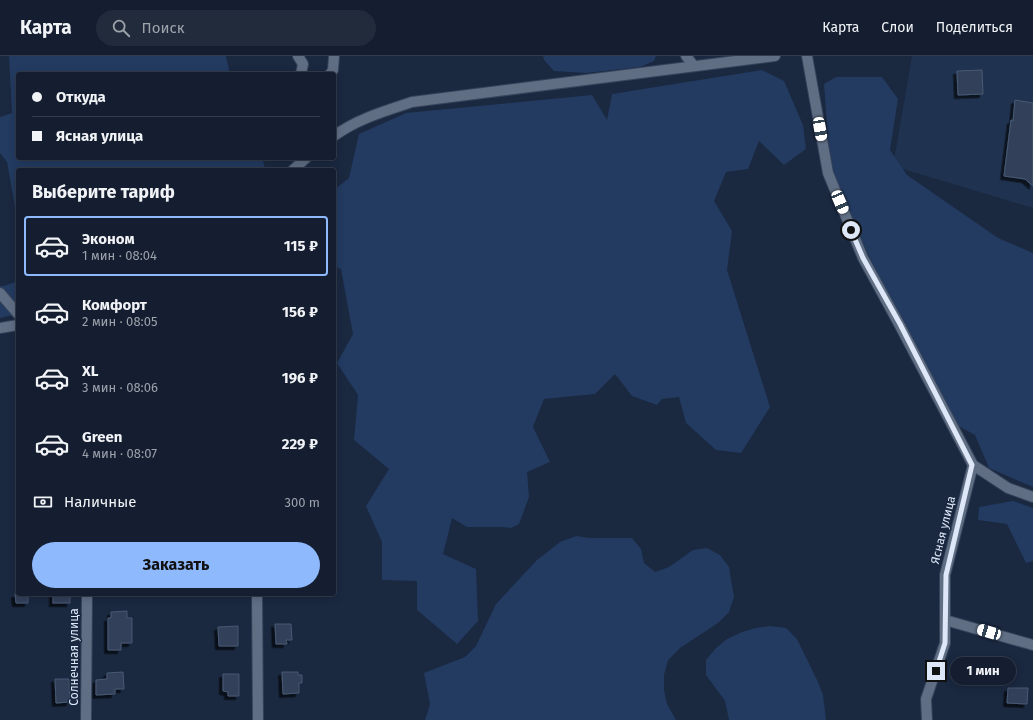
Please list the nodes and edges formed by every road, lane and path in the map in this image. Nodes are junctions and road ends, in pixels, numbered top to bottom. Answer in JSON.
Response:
{"nodes":[{"id":1,"x":298,"y":56,"type":"edge"},
{"id":2,"x":334,"y":56,"type":"edge"},
{"id":3,"x":686,"y":56,"type":"edge"},
{"id":4,"x":775,"y":56,"type":"edge"},
{"id":5,"x":807,"y":56,"type":"edge"},
{"id":6,"x":694,"y":66,"type":"junction"},
{"id":7,"x":301,"y":72,"type":"edge"},
{"id":8,"x":332,"y":72,"type":"edge"},
{"id":9,"x":336,"y":134,"type":"edge"},
{"id":10,"x":304,"y":160,"type":"edge"},
{"id":11,"x":295,"y":168,"type":"edge"},
{"id":12,"x":0,"y":293,"type":"edge"},
{"id":13,"x":16,"y":312,"type":"edge"},
{"id":14,"x":16,"y":325,"type":"edge"},
{"id":15,"x":0,"y":328,"type":"edge"},
{"id":16,"x":972,"y":465,"type":"junction"},
{"id":17,"x":1033,"y":497,"type":"edge"},
{"id":18,"x":87,"y":596,"type":"edge"},
{"id":19,"x":257,"y":596,"type":"edge"},
{"id":20,"x":945,"y":620,"type":"junction"},
{"id":21,"x":1033,"y":645,"type":"edge"},
{"id":22,"x":86,"y":720,"type":"edge"},
{"id":23,"x":258,"y":720,"type":"edge"},
{"id":24,"x":927,"y":720,"type":"edge"}],
"edges":[{"from":1,"to":7,"type":"street"},
{"from":2,"to":8,"type":"street"},
{"from":3,"to":6,"type":"street"},
{"from":4,"to":6,"type":"street"},
{"from":5,"to":16,"type":"street"},
{"from":6,"to":9,"type":"street"},
{"from":10,"to":11,"type":"street"},
{"from":12,"to":13,"type":"street"},
{"from":14,"to":15,"type":"street"},
{"from":16,"to":17,"type":"street"},
{"from":16,"to":20,"type":"street","name":"Ясная улица"},
{"from":18,"to":22,"type":"street","name":"Солнечная улица"},
{"from":19,"to":23,"type":"street"},
{"from":20,"to":21,"type":"street"},
{"from":20,"to":24,"type":"street","name":"Ясная улица"}]}
